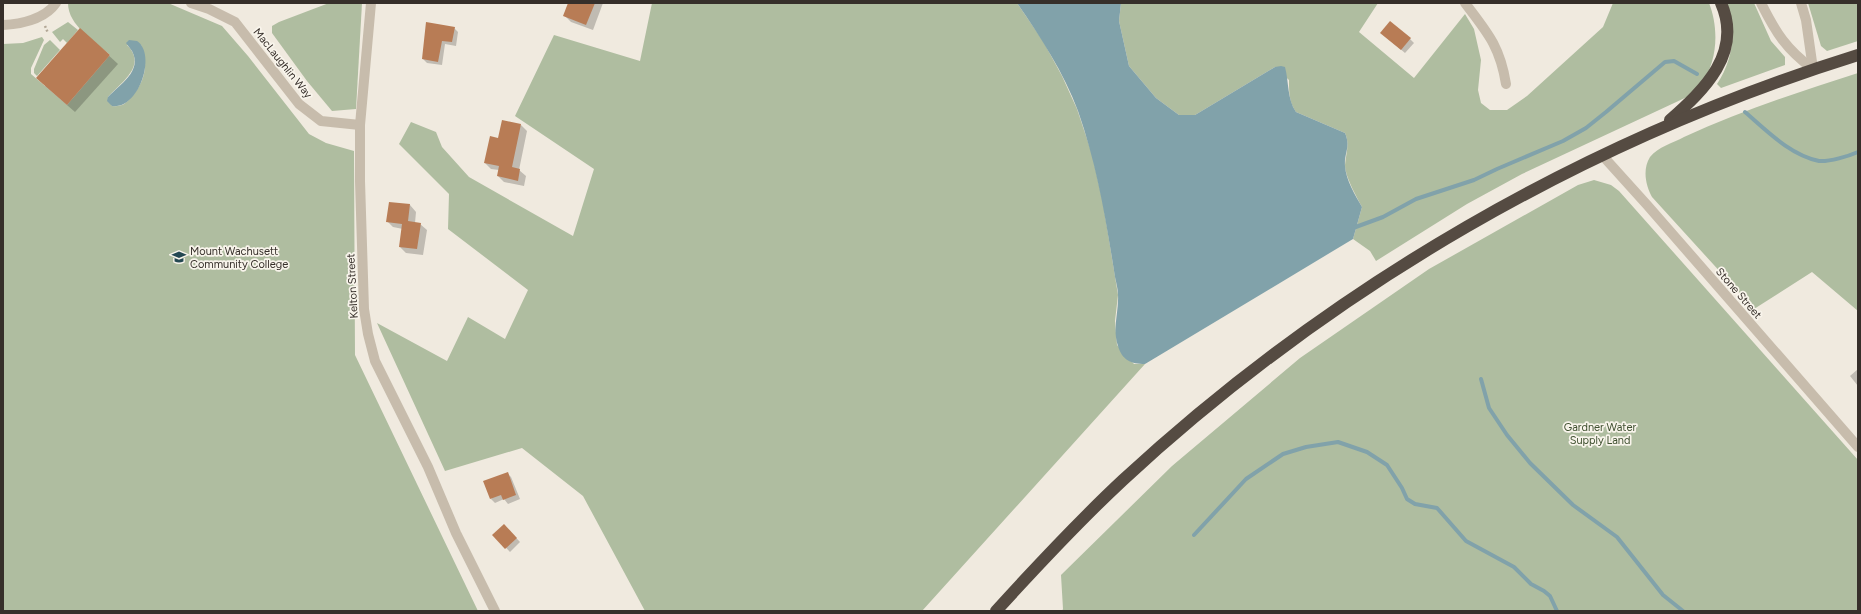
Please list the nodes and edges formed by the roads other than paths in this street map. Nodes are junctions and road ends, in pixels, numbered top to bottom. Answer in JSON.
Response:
{"nodes":[{"id":1,"x":56,"y":3,"type":"edge"},
{"id":2,"x":191,"y":3,"type":"edge"},
{"id":3,"x":371,"y":3,"type":"edge"},
{"id":4,"x":1464,"y":3,"type":"edge"},
{"id":5,"x":1721,"y":3,"type":"edge"},
{"id":6,"x":1761,"y":3,"type":"edge"},
{"id":7,"x":1801,"y":3,"type":"edge"},
{"id":8,"x":3,"y":25,"type":"edge"},
{"id":9,"x":1858,"y":55,"type":"edge"},
{"id":10,"x":1813,"y":69,"type":"junction"},
{"id":11,"x":1506,"y":84,"type":"dead end"},
{"id":12,"x":360,"y":125,"type":"junction"},
{"id":13,"x":1662,"y":128,"type":"junction"},
{"id":14,"x":1602,"y":155,"type":"junction"},
{"id":15,"x":1858,"y":447,"type":"edge"},
{"id":16,"x":495,"y":611,"type":"edge"},
{"id":17,"x":996,"y":611,"type":"edge"}],
"edges":[{"from":1,"to":8,"type":"street"},
{"from":2,"to":12,"type":"street","name":"MacLaughlin Way"},
{"from":3,"to":12,"type":"street","name":"Kelton Street"},
{"from":4,"to":11,"type":"street"},
{"from":5,"to":13,"type":"highway"},
{"from":6,"to":10,"type":"street"},
{"from":7,"to":10,"type":"street"},
{"from":9,"to":10,"type":"highway"},
{"from":10,"to":13,"type":"highway"},
{"from":12,"to":16,"type":"street","name":"Kelton Street"},
{"from":13,"to":14,"type":"highway"},
{"from":14,"to":15,"type":"street","name":"Stone Street"},
{"from":14,"to":17,"type":"highway"}]}
